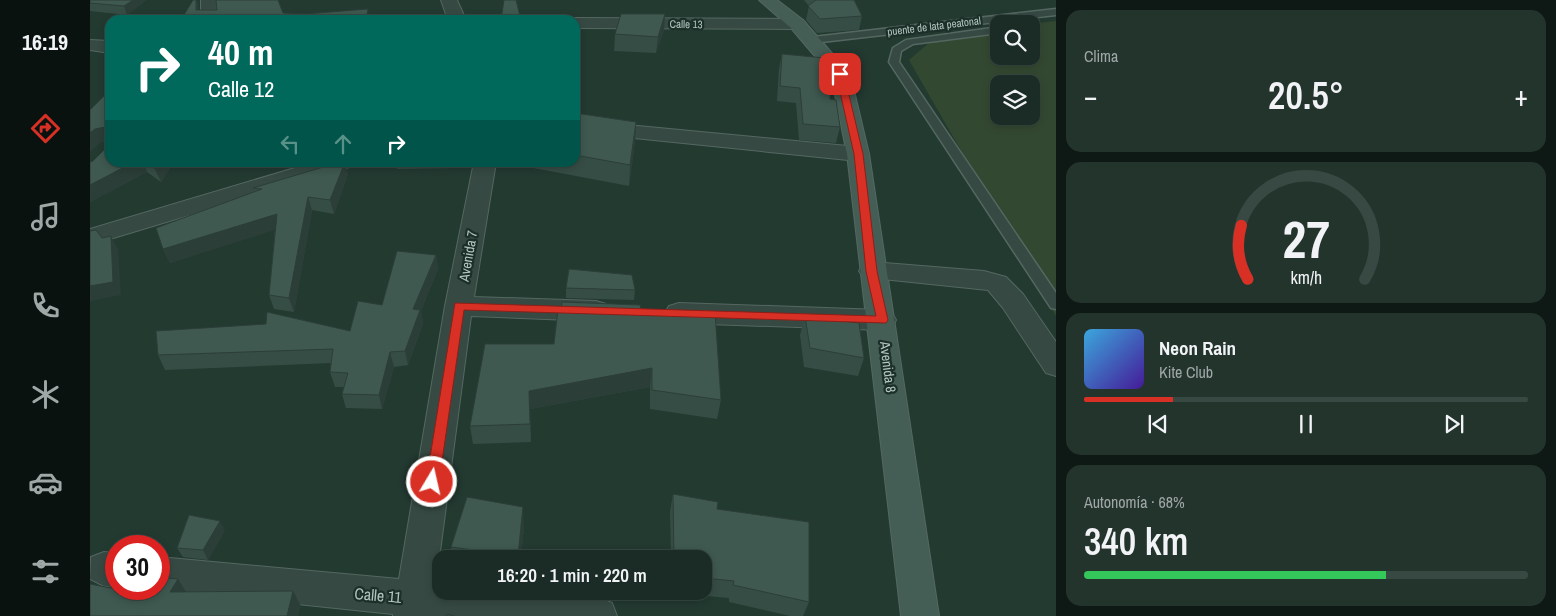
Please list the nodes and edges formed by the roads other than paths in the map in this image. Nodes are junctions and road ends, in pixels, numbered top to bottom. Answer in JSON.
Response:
{"nodes":[{"id":1,"x":209,"y":0,"type":"edge"},
{"id":2,"x":449,"y":0,"type":"edge"},
{"id":3,"x":768,"y":0,"type":"edge"},
{"id":4,"x":1056,"y":12,"type":"edge"},
{"id":5,"x":210,"y":15,"type":"edge"},
{"id":6,"x":455,"y":15,"type":"edge"},
{"id":7,"x":1056,"y":17,"type":"edge"},
{"id":8,"x":1040,"y":21,"type":"edge"},
{"id":9,"x":580,"y":23,"type":"edge"},
{"id":10,"x":990,"y":31,"type":"edge"},
{"id":11,"x":805,"y":32,"type":"junction"},
{"id":12,"x":90,"y":45,"type":"edge"},
{"id":13,"x":105,"y":46,"type":"edge"},
{"id":14,"x":580,"y":126,"type":"edge"},
{"id":15,"x":858,"y":154,"type":"junction"},
{"id":16,"x":324,"y":167,"type":"edge"},
{"id":17,"x":484,"y":167,"type":"edge"},
{"id":18,"x":90,"y":237,"type":"edge"},
{"id":19,"x":872,"y":271,"type":"junction"},
{"id":20,"x":1056,"y":304,"type":"edge"},
{"id":21,"x":459,"y":306,"type":"junction"},
{"id":22,"x":617,"y":311,"type":"edge"},
{"id":23,"x":656,"y":313,"type":"edge"},
{"id":24,"x":882,"y":320,"type":"junction"},
{"id":25,"x":1056,"y":365,"type":"edge"},
{"id":26,"x":170,"y":575,"type":"edge"},
{"id":27,"x":413,"y":607,"type":"edge"},
{"id":28,"x":598,"y":616,"type":"edge"},
{"id":29,"x":920,"y":616,"type":"edge"}],
"edges":[{"from":1,"to":5,"type":"street"},
{"from":2,"to":6,"type":"street"},
{"from":3,"to":11,"type":"street","name":"Avenida 8"},
{"from":4,"to":11,"type":"lane","name":"puente de lata peatonal"},
{"from":7,"to":8,"type":"lane"},
{"from":9,"to":11,"type":"street","name":"Calle 13"},
{"from":10,"to":20,"type":"lane"},
{"from":11,"to":15,"type":"street","name":"Avenida 8"},
{"from":12,"to":13,"type":"street"},
{"from":14,"to":15,"type":"street"},
{"from":15,"to":19,"type":"street","name":"Avenida 8"},
{"from":16,"to":18,"type":"street"},
{"from":17,"to":21,"type":"street","name":"Avenida 7"},
{"from":19,"to":24,"type":"street","name":"Avenida 8"},
{"from":19,"to":25,"type":"street"},
{"from":21,"to":22,"type":"street"},
{"from":21,"to":27,"type":"street","name":"Avenida 7"},
{"from":23,"to":24,"type":"street"},
{"from":24,"to":29,"type":"street","name":"Avenida 8"},
{"from":26,"to":27,"type":"street","name":"Calle 11"},
{"from":27,"to":28,"type":"street","name":"Calle 11"}]}
